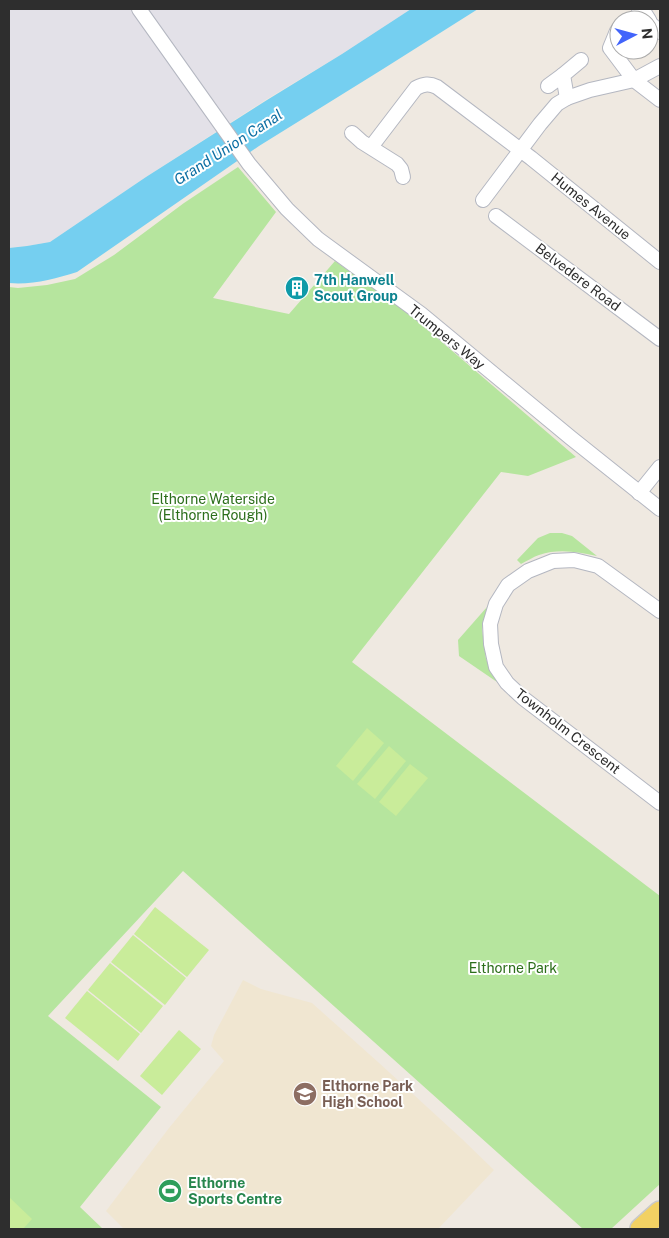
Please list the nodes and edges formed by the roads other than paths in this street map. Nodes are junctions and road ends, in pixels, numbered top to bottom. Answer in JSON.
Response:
{"nodes":[{"id":1,"x":139,"y":9,"type":"edge"},
{"id":2,"x":581,"y":60,"type":"dead end"},
{"id":3,"x":619,"y":60,"type":"edge"},
{"id":4,"x":660,"y":66,"type":"edge"},
{"id":5,"x":563,"y":75,"type":"junction"},
{"id":6,"x":634,"y":80,"type":"junction"},
{"id":7,"x":548,"y":86,"type":"dead end"},
{"id":8,"x":567,"y":98,"type":"junction"},
{"id":9,"x":660,"y":100,"type":"edge"},
{"id":10,"x":352,"y":133,"type":"dead end"},
{"id":11,"x":371,"y":147,"type":"junction"},
{"id":12,"x":521,"y":151,"type":"junction"},
{"id":13,"x":403,"y":177,"type":"dead end"},
{"id":14,"x":483,"y":200,"type":"dead end"},
{"id":15,"x":496,"y":216,"type":"dead end"},
{"id":16,"x":660,"y":262,"type":"edge"},
{"id":17,"x":660,"y":339,"type":"edge"},
{"id":18,"x":660,"y":467,"type":"edge"},
{"id":19,"x":640,"y":493,"type":"junction"},
{"id":20,"x":660,"y":509,"type":"edge"},
{"id":21,"x":660,"y":611,"type":"edge"},
{"id":22,"x":660,"y":803,"type":"edge"},
{"id":23,"x":660,"y":1212,"type":"edge"},
{"id":24,"x":641,"y":1229,"type":"edge"}],
"edges":[{"from":1,"to":19,"type":"street","name":"Trumpers Way"},
{"from":2,"to":5,"type":"street"},
{"from":3,"to":6,"type":"street"},
{"from":4,"to":6,"type":"street"},
{"from":5,"to":7,"type":"street"},
{"from":5,"to":8,"type":"street"},
{"from":6,"to":8,"type":"street"},
{"from":6,"to":9,"type":"street"},
{"from":8,"to":12,"type":"street"},
{"from":10,"to":11,"type":"street"},
{"from":11,"to":12,"type":"street","name":"Humes Avenue"},
{"from":11,"to":13,"type":"street"},
{"from":12,"to":14,"type":"street"},
{"from":12,"to":16,"type":"street","name":"Humes Avenue"},
{"from":15,"to":17,"type":"street","name":"Belvedere Road"},
{"from":18,"to":19,"type":"street"},
{"from":19,"to":20,"type":"street","name":"Trumpers Way"},
{"from":21,"to":22,"type":"street","name":"Townholm Crescent"},
{"from":23,"to":24,"type":"main road"}]}
